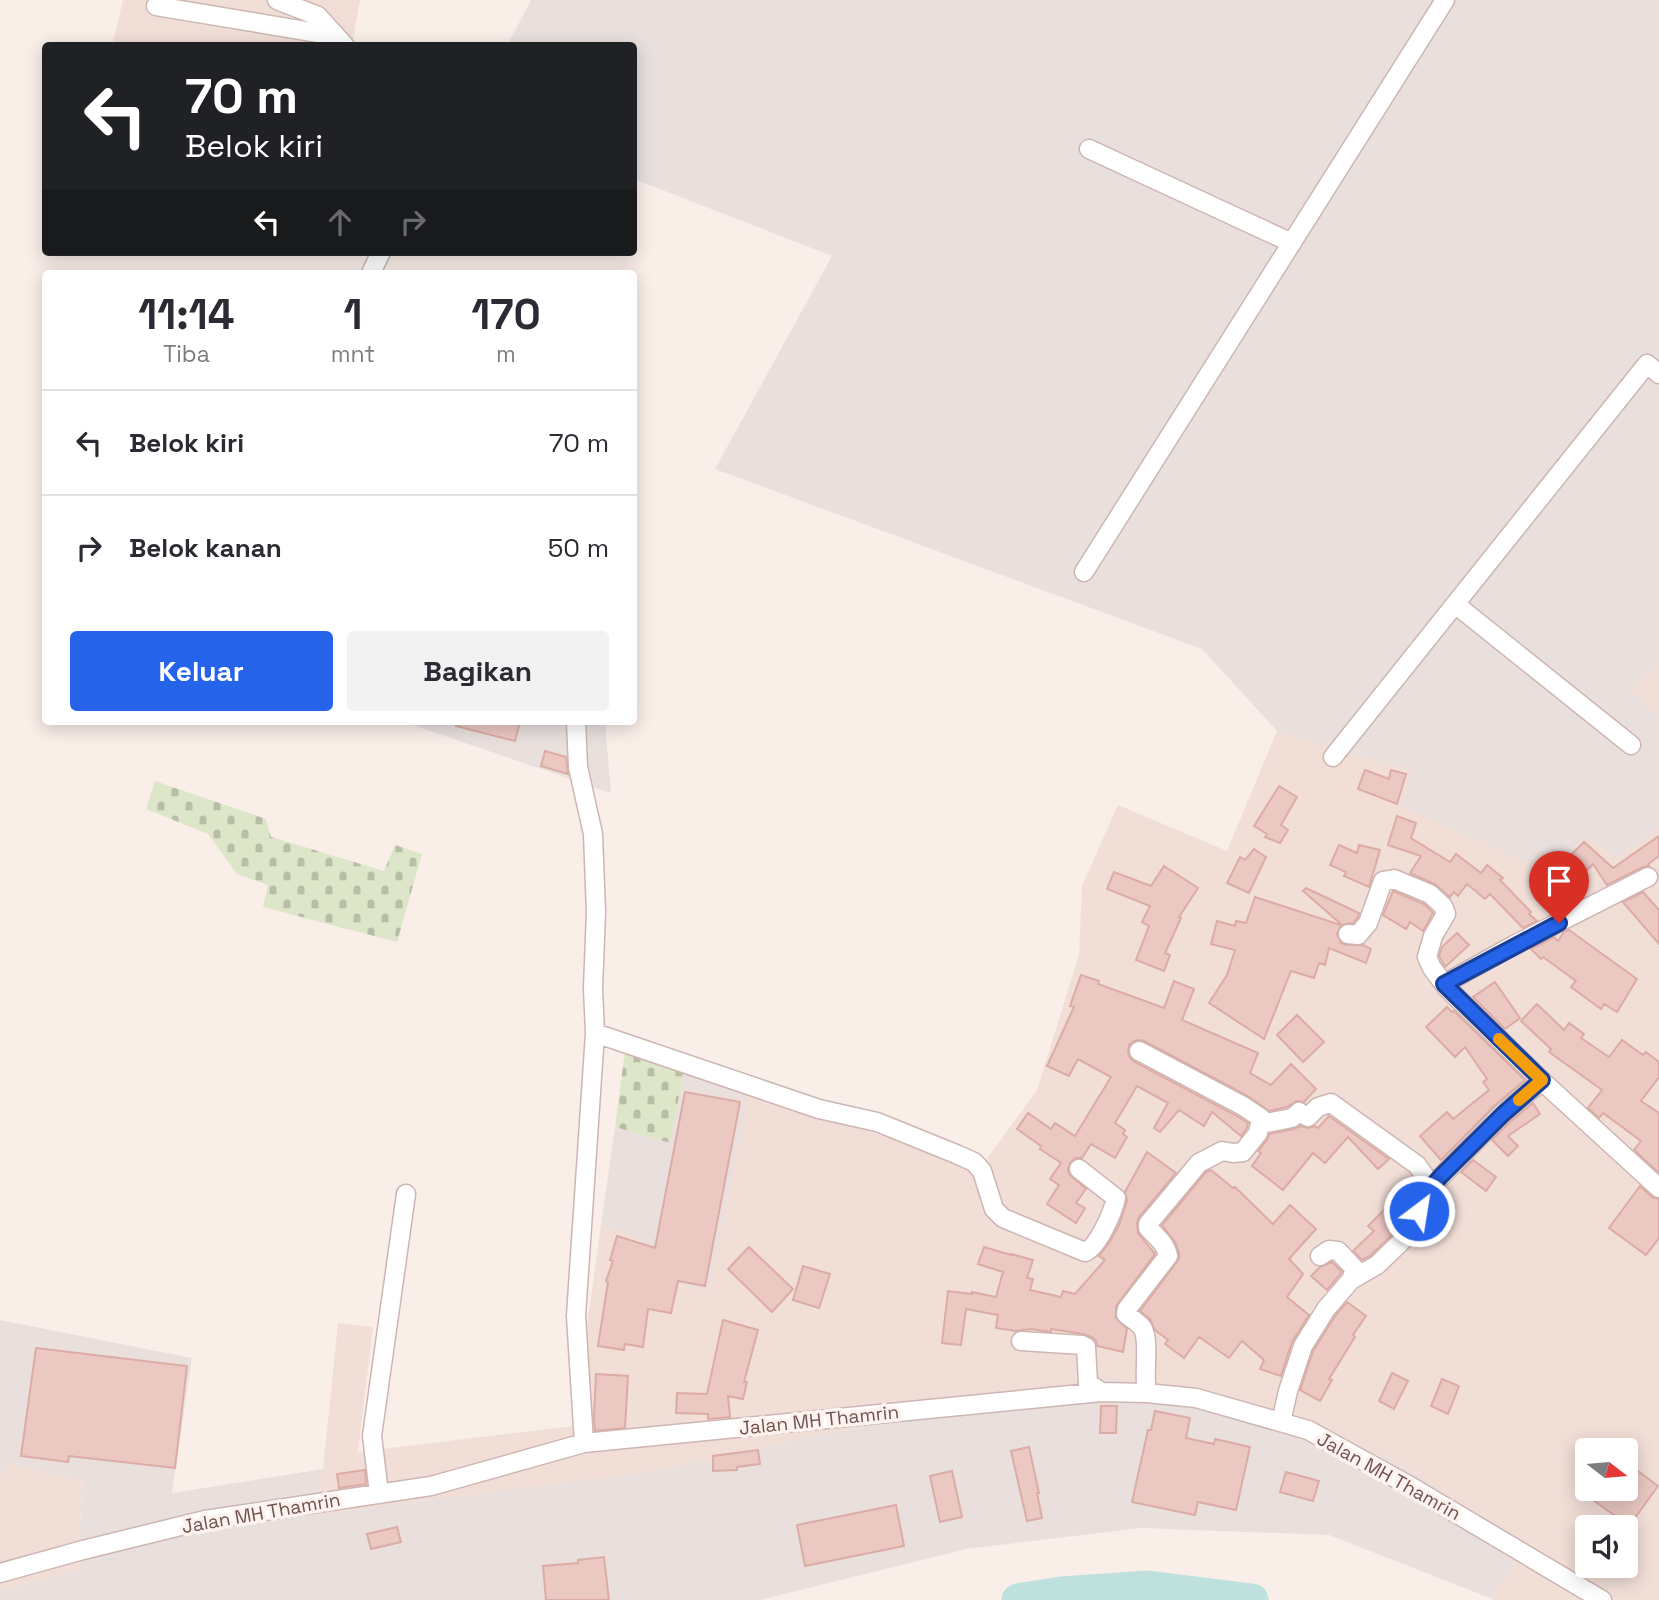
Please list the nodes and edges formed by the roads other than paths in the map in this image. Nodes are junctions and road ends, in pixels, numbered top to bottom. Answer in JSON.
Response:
{"nodes":[{"id":1,"x":277,"y":0,"type":"edge"},
{"id":2,"x":1445,"y":0,"type":"edge"},
{"id":3,"x":156,"y":6,"type":"dead end"},
{"id":4,"x":340,"y":41,"type":"edge"},
{"id":5,"x":1089,"y":149,"type":"dead end"},
{"id":6,"x":1292,"y":243,"type":"junction"},
{"id":7,"x":1659,"y":374,"type":"edge"},
{"id":8,"x":1084,"y":572,"type":"dead end"},
{"id":9,"x":1455,"y":604,"type":"junction"},
{"id":10,"x":576,"y":725,"type":"edge"},
{"id":11,"x":1631,"y":745,"type":"dead end"},
{"id":12,"x":1333,"y":757,"type":"dead end"},
{"id":13,"x":1648,"y":877,"type":"dead end"},
{"id":14,"x":1348,"y":934,"type":"dead end"},
{"id":15,"x":1444,"y":984,"type":"junction"},
{"id":16,"x":595,"y":1032,"type":"junction"},
{"id":17,"x":1139,"y":1051,"type":"dead end"},
{"id":18,"x":1542,"y":1080,"type":"junction"},
{"id":19,"x":1261,"y":1124,"type":"junction"},
{"id":20,"x":1079,"y":1169,"type":"dead end"},
{"id":21,"x":1432,"y":1186,"type":"junction"},
{"id":22,"x":1659,"y":1188,"type":"edge"},
{"id":23,"x":406,"y":1194,"type":"dead end"},
{"id":24,"x":1320,"y":1256,"type":"dead end"},
{"id":25,"x":1352,"y":1280,"type":"junction"},
{"id":26,"x":1021,"y":1341,"type":"dead end"},
{"id":27,"x":1094,"y":1388,"type":"junction"},
{"id":28,"x":1145,"y":1388,"type":"junction"},
{"id":29,"x":1282,"y":1419,"type":"junction"},
{"id":30,"x":584,"y":1443,"type":"junction"},
{"id":31,"x":379,"y":1493,"type":"junction"},
{"id":32,"x":0,"y":1573,"type":"edge"},
{"id":33,"x":1602,"y":1600,"type":"edge"}],
"edges":[{"from":1,"to":4,"type":"street"},
{"from":2,"to":6,"type":"street"},
{"from":3,"to":4,"type":"street"},
{"from":5,"to":6,"type":"street"},
{"from":6,"to":8,"type":"street"},
{"from":7,"to":9,"type":"street"},
{"from":9,"to":11,"type":"street"},
{"from":9,"to":12,"type":"street"},
{"from":10,"to":16,"type":"street"},
{"from":13,"to":15,"type":"street"},
{"from":14,"to":15,"type":"street"},
{"from":15,"to":18,"type":"street"},
{"from":16,"to":20,"type":"street"},
{"from":16,"to":30,"type":"street"},
{"from":17,"to":19,"type":"street"},
{"from":18,"to":21,"type":"street"},
{"from":18,"to":22,"type":"street"},
{"from":19,"to":21,"type":"street"},
{"from":19,"to":28,"type":"street"},
{"from":21,"to":25,"type":"street"},
{"from":23,"to":31,"type":"street"},
{"from":24,"to":25,"type":"street"},
{"from":25,"to":29,"type":"street"},
{"from":26,"to":27,"type":"street"},
{"from":27,"to":28,"type":"street","name":"Jalan MH Thamrin"},
{"from":27,"to":30,"type":"street","name":"Jalan MH Thamrin"},
{"from":28,"to":29,"type":"street","name":"Jalan MH Thamrin"},
{"from":29,"to":33,"type":"street","name":"Jalan MH Thamrin"},
{"from":30,"to":31,"type":"street","name":"Jalan MH Thamrin"},
{"from":31,"to":32,"type":"street","name":"Jalan MH Thamrin"}]}
